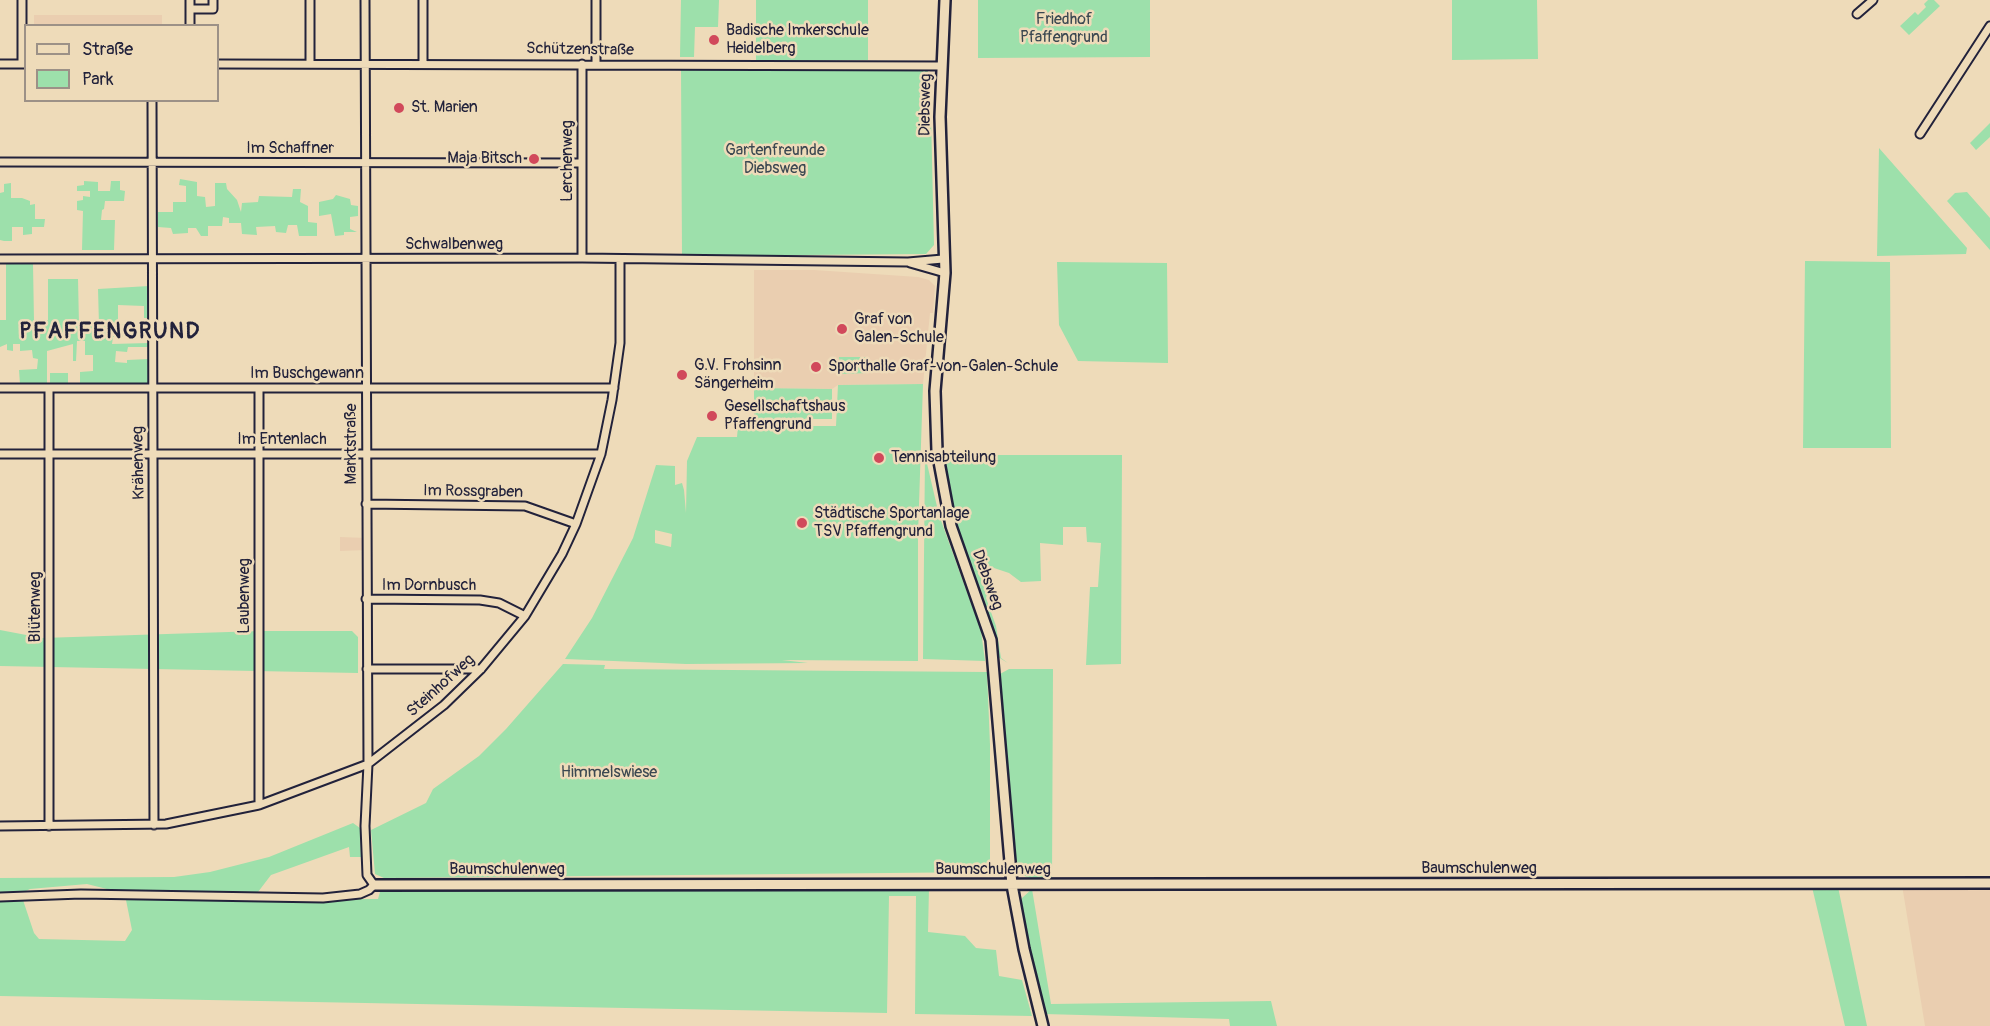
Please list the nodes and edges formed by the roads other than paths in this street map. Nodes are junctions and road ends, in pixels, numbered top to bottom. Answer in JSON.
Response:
{"nodes":[{"id":1,"x":22,"y":0,"type":"edge"},
{"id":2,"x":190,"y":0,"type":"edge"},
{"id":3,"x":213,"y":0,"type":"edge"},
{"id":4,"x":310,"y":0,"type":"edge"},
{"id":5,"x":365,"y":0,"type":"edge"},
{"id":6,"x":423,"y":0,"type":"edge"},
{"id":7,"x":597,"y":0,"type":"edge"},
{"id":8,"x":945,"y":0,"type":"edge"},
{"id":9,"x":1873,"y":0,"type":"edge"},
{"id":10,"x":190,"y":9,"type":"junction"},
{"id":11,"x":1857,"y":14,"type":"dead end"},
{"id":12,"x":190,"y":24,"type":"edge"},
{"id":13,"x":1990,"y":26,"type":"edge"},
{"id":14,"x":310,"y":63,"type":"junction"},
{"id":15,"x":365,"y":63,"type":"junction"},
{"id":16,"x":423,"y":63,"type":"junction"},
{"id":17,"x":0,"y":64,"type":"edge"},
{"id":18,"x":24,"y":64,"type":"edge"},
{"id":19,"x":219,"y":64,"type":"edge"},
{"id":20,"x":582,"y":64,"type":"junction"},
{"id":21,"x":597,"y":64,"type":"junction"},
{"id":22,"x":942,"y":66,"type":"junction"},
{"id":23,"x":152,"y":102,"type":"edge"},
{"id":24,"x":1920,"y":134,"type":"dead end"},
{"id":25,"x":0,"y":162,"type":"edge"},
{"id":26,"x":152,"y":162,"type":"junction"},
{"id":27,"x":366,"y":162,"type":"junction"},
{"id":28,"x":581,"y":163,"type":"junction"},
{"id":29,"x":582,"y":258,"type":"junction"},
{"id":30,"x":0,"y":259,"type":"edge"},
{"id":31,"x":365,"y":259,"type":"junction"},
{"id":32,"x":940,"y":259,"type":"junction"},
{"id":33,"x":153,"y":260,"type":"junction"},
{"id":34,"x":620,"y":260,"type":"junction"},
{"id":35,"x":908,"y":262,"type":"junction"},
{"id":36,"x":945,"y":273,"type":"junction"},
{"id":37,"x":0,"y":388,"type":"edge"},
{"id":38,"x":49,"y":388,"type":"junction"},
{"id":39,"x":152,"y":388,"type":"junction"},
{"id":40,"x":259,"y":388,"type":"junction"},
{"id":41,"x":365,"y":388,"type":"junction"},
{"id":42,"x":614,"y":388,"type":"junction"},
{"id":43,"x":0,"y":454,"type":"edge"},
{"id":44,"x":49,"y":454,"type":"junction"},
{"id":45,"x":153,"y":454,"type":"junction"},
{"id":46,"x":259,"y":454,"type":"junction"},
{"id":47,"x":366,"y":454,"type":"junction"},
{"id":48,"x":601,"y":454,"type":"junction"},
{"id":49,"x":366,"y":504,"type":"junction"},
{"id":50,"x":576,"y":524,"type":"junction"},
{"id":51,"x":366,"y":599,"type":"junction"},
{"id":52,"x":525,"y":616,"type":"junction"},
{"id":53,"x":367,"y":669,"type":"junction"},
{"id":54,"x":481,"y":669,"type":"junction"},
{"id":55,"x":368,"y":764,"type":"junction"},
{"id":56,"x":259,"y":805,"type":"junction"},
{"id":57,"x":154,"y":825,"type":"junction"},
{"id":58,"x":0,"y":826,"type":"edge"},
{"id":59,"x":49,"y":826,"type":"junction"},
{"id":60,"x":1990,"y":884,"type":"edge"},
{"id":61,"x":374,"y":885,"type":"junction"},
{"id":62,"x":1012,"y":885,"type":"junction"},
{"id":63,"x":0,"y":897,"type":"edge"},
{"id":64,"x":1043,"y":1026,"type":"edge"}],
"edges":[{"from":1,"to":18,"type":"street"},
{"from":2,"to":10,"type":"street"},
{"from":3,"to":10,"type":"street"},
{"from":4,"to":14,"type":"street"},
{"from":5,"to":15,"type":"street","name":"Marktstraße"},
{"from":6,"to":16,"type":"street"},
{"from":7,"to":21,"type":"street"},
{"from":8,"to":22,"type":"street","name":"Diebsweg"},
{"from":9,"to":11,"type":"street"},
{"from":10,"to":12,"type":"street"},
{"from":13,"to":24,"type":"street"},
{"from":14,"to":15,"type":"street","name":"Schützenstraße"},
{"from":14,"to":19,"type":"street","name":"Schützenstraße"},
{"from":15,"to":16,"type":"street","name":"Schützenstraße"},
{"from":15,"to":27,"type":"street","name":"Marktstraße"},
{"from":16,"to":20,"type":"street","name":"Schützenstraße"},
{"from":17,"to":18,"type":"street"},
{"from":20,"to":21,"type":"street","name":"Schützenstraße"},
{"from":20,"to":28,"type":"street","name":"Lerchenweg"},
{"from":21,"to":22,"type":"street","name":"Schützenstraße"},
{"from":22,"to":32,"type":"street","name":"Diebsweg"},
{"from":23,"to":26,"type":"street","name":"Krähenweg"},
{"from":25,"to":26,"type":"street","name":"Im Schaffner"},
{"from":26,"to":27,"type":"street","name":"Im Schaffner"},
{"from":26,"to":33,"type":"street","name":"Krähenweg"},
{"from":27,"to":28,"type":"street","name":"Im Schaffner"},
{"from":27,"to":31,"type":"street","name":"Marktstraße"},
{"from":28,"to":29,"type":"street","name":"Lerchenweg"},
{"from":29,"to":31,"type":"street","name":"Schwalbenweg"},
{"from":29,"to":34,"type":"street","name":"Schwalbenweg"},
{"from":30,"to":33,"type":"street","name":"Schwalbenweg"},
{"from":31,"to":33,"type":"street","name":"Schwalbenweg"},
{"from":31,"to":41,"type":"street","name":"Marktstraße"},
{"from":32,"to":35,"type":"street","name":"Schwalbenweg"},
{"from":32,"to":36,"type":"street","name":"Diebsweg"},
{"from":33,"to":39,"type":"street","name":"Krähenweg"},
{"from":34,"to":35,"type":"street","name":"Schwalbenweg"},
{"from":34,"to":42,"type":"street","name":"Steinhofweg"},
{"from":35,"to":36,"type":"street","name":"Schwalbenweg"},
{"from":36,"to":62,"type":"street","name":"Diebsweg"},
{"from":37,"to":38,"type":"street","name":"Im Buschgewann"},
{"from":38,"to":39,"type":"street","name":"Im Buschgewann"},
{"from":38,"to":44,"type":"street","name":"Blütenweg"},
{"from":39,"to":40,"type":"street","name":"Im Buschgewann"},
{"from":39,"to":45,"type":"street","name":"Krähenweg"},
{"from":40,"to":41,"type":"street","name":"Im Buschgewann"},
{"from":40,"to":46,"type":"street","name":"Laubenweg"},
{"from":41,"to":42,"type":"street","name":"Im Buschgewann"},
{"from":41,"to":47,"type":"street","name":"Marktstraße"},
{"from":42,"to":48,"type":"street","name":"Steinhofweg"},
{"from":43,"to":44,"type":"street","name":"Im Entenlach"},
{"from":44,"to":45,"type":"street","name":"Im Entenlach"},
{"from":44,"to":59,"type":"street","name":"Blütenweg"},
{"from":45,"to":46,"type":"street","name":"Im Entenlach"},
{"from":45,"to":57,"type":"street","name":"Krähenweg"},
{"from":46,"to":47,"type":"street","name":"Im Entenlach"},
{"from":46,"to":56,"type":"street","name":"Laubenweg"},
{"from":47,"to":48,"type":"street","name":"Im Entenlach"},
{"from":47,"to":49,"type":"street","name":"Marktstraße"},
{"from":48,"to":50,"type":"street","name":"Steinhofweg"},
{"from":49,"to":50,"type":"street","name":"Im Rossgraben"},
{"from":49,"to":51,"type":"street","name":"Marktstraße"},
{"from":50,"to":52,"type":"street","name":"Steinhofweg"},
{"from":51,"to":52,"type":"street","name":"Im Dornbusch"},
{"from":51,"to":53,"type":"street","name":"Marktstraße"},
{"from":52,"to":54,"type":"street","name":"Steinhofweg"},
{"from":53,"to":54,"type":"street"},
{"from":53,"to":55,"type":"street","name":"Marktstraße"},
{"from":54,"to":55,"type":"street","name":"Steinhofweg"},
{"from":55,"to":56,"type":"street","name":"Steinhofweg"},
{"from":55,"to":61,"type":"street","name":"Marktstraße"},
{"from":56,"to":57,"type":"street","name":"Steinhofweg"},
{"from":57,"to":59,"type":"street","name":"Steinhofweg"},
{"from":58,"to":59,"type":"street","name":"Steinhofweg"},
{"from":60,"to":62,"type":"street","name":"Baumschulenweg"},
{"from":61,"to":62,"type":"street","name":"Baumschulenweg"},
{"from":61,"to":63,"type":"street","name":"Baumschulenweg"},
{"from":62,"to":64,"type":"street","name":"Diebsweg"}]}
